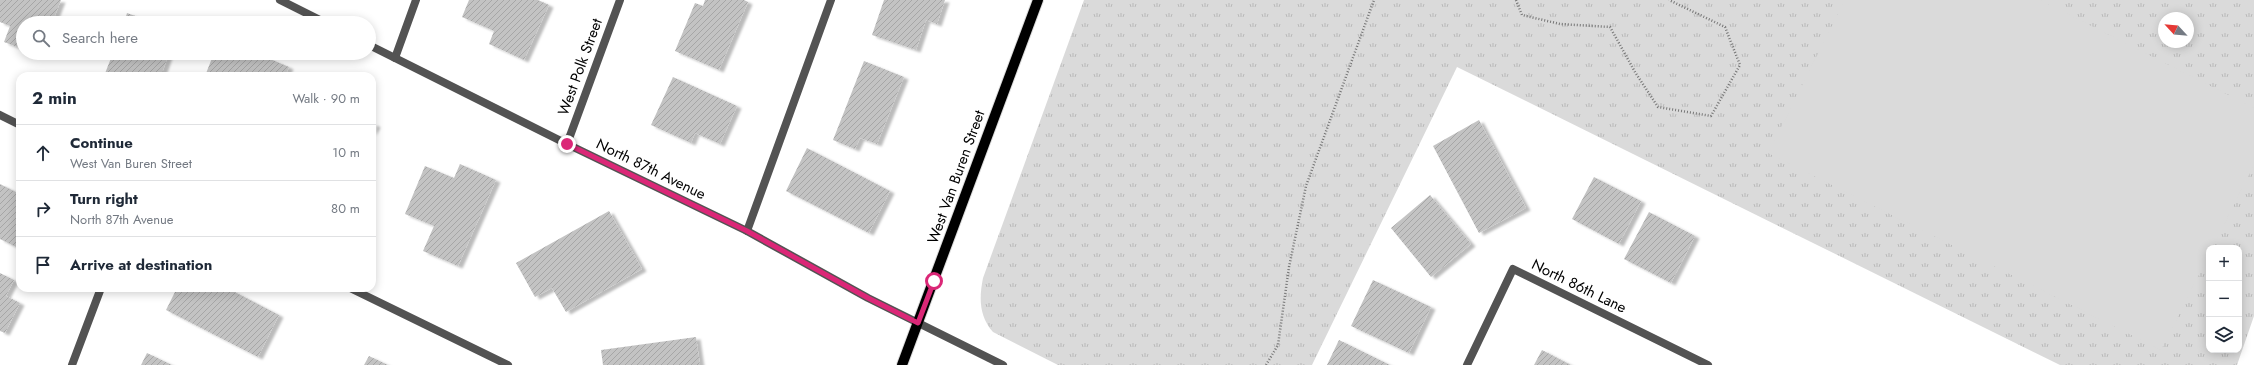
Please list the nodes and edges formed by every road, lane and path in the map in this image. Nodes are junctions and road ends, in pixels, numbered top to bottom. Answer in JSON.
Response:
{"nodes":[{"id":1,"x":280,"y":0,"type":"edge"},
{"id":2,"x":416,"y":0,"type":"edge"},
{"id":3,"x":620,"y":0,"type":"edge"},
{"id":4,"x":831,"y":0,"type":"edge"},
{"id":5,"x":1038,"y":0,"type":"edge"},
{"id":6,"x":1374,"y":0,"type":"edge"},
{"id":7,"x":1516,"y":0,"type":"edge"},
{"id":8,"x":1669,"y":0,"type":"edge"},
{"id":9,"x":312,"y":16,"type":"edge"},
{"id":10,"x":376,"y":48,"type":"edge"},
{"id":11,"x":395,"y":58,"type":"junction"},
{"id":12,"x":0,"y":115,"type":"edge"},
{"id":13,"x":16,"y":123,"type":"edge"},
{"id":14,"x":567,"y":144,"type":"junction"},
{"id":15,"x":747,"y":231,"type":"junction"},
{"id":16,"x":99,"y":292,"type":"edge"},
{"id":17,"x":358,"y":292,"type":"edge"},
{"id":18,"x":918,"y":323,"type":"junction"},
{"id":19,"x":72,"y":365,"type":"edge"},
{"id":20,"x":508,"y":365,"type":"edge"},
{"id":21,"x":902,"y":365,"type":"edge"},
{"id":22,"x":1003,"y":365,"type":"edge"},
{"id":23,"x":1266,"y":365,"type":"edge"},
{"id":24,"x":1467,"y":365,"type":"edge"},
{"id":25,"x":1708,"y":365,"type":"edge"}],
"edges":[{"from":1,"to":9,"type":"street"},
{"from":2,"to":11,"type":"street"},
{"from":3,"to":14,"type":"street","name":"West Polk Street"},
{"from":4,"to":15,"type":"street"},
{"from":5,"to":18,"type":"main road","name":"West Van Buren Street"},
{"from":6,"to":23,"type":"path"},
{"from":7,"to":8,"type":"path"},
{"from":10,"to":11,"type":"street","name":"North 87th Avenue"},
{"from":11,"to":14,"type":"street","name":"North 87th Avenue"},
{"from":12,"to":13,"type":"street"},
{"from":14,"to":15,"type":"street","name":"North 87th Avenue"},
{"from":15,"to":18,"type":"street","name":"North 87th Avenue"},
{"from":16,"to":19,"type":"street"},
{"from":17,"to":20,"type":"street"},
{"from":18,"to":21,"type":"main road","name":"West Van Buren Street"},
{"from":18,"to":22,"type":"street","name":"North 87th Avenue"},
{"from":24,"to":25,"type":"street","name":"North 86th Lane"}]}
